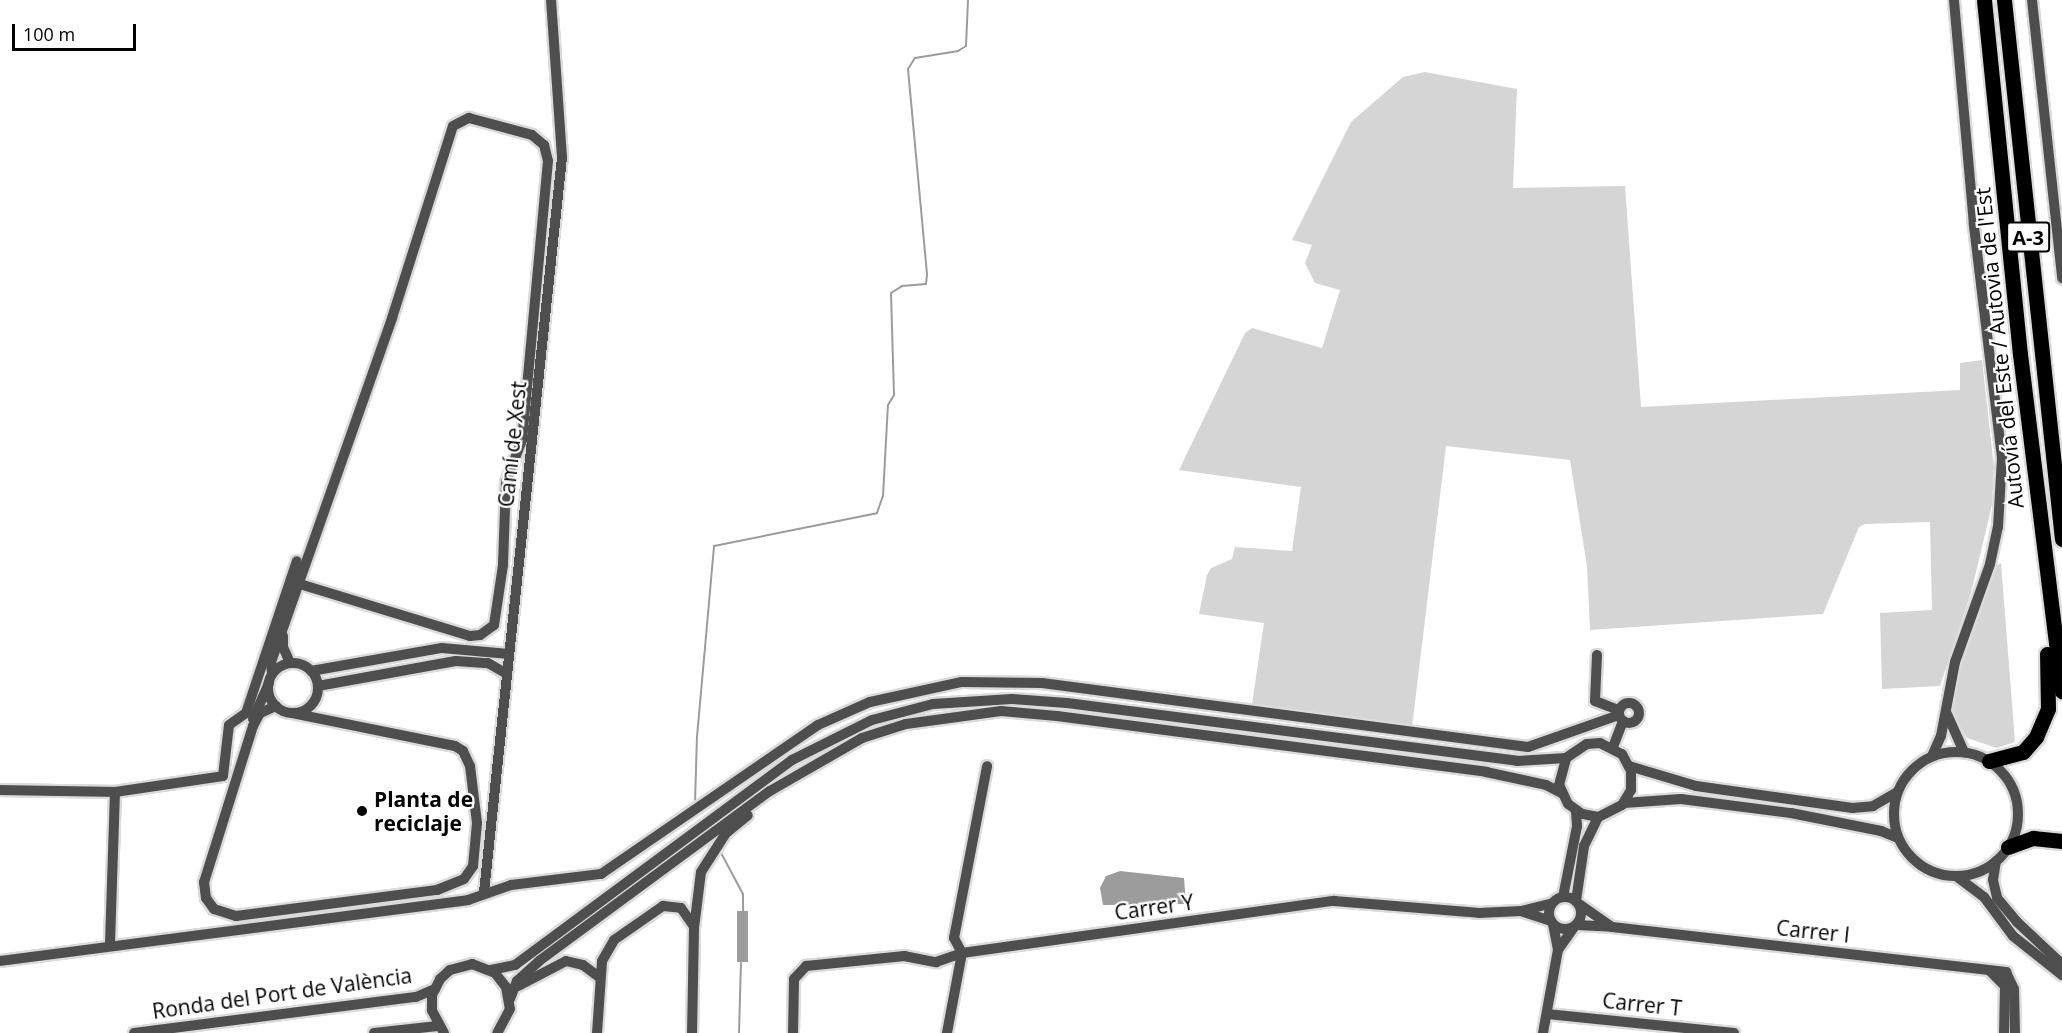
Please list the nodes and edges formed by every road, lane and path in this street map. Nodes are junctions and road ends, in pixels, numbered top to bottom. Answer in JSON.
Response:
{"nodes":[{"id":1,"x":551,"y":0,"type":"edge"},
{"id":2,"x":1954,"y":0,"type":"edge"},
{"id":3,"x":1984,"y":0,"type":"edge"},
{"id":4,"x":2004,"y":0,"type":"edge"},
{"id":5,"x":2032,"y":0,"type":"edge"},
{"id":6,"x":2062,"y":278,"type":"edge"},
{"id":7,"x":2056,"y":473,"type":"junction"},
{"id":8,"x":2062,"y":494,"type":"edge"},
{"id":9,"x":2062,"y":540,"type":"edge"},
{"id":10,"x":297,"y":561,"type":"dead end"},
{"id":11,"x":300,"y":584,"type":"junction"},
{"id":12,"x":2049,"y":613,"type":"junction"},
{"id":13,"x":284,"y":633,"type":"junction"},
{"id":14,"x":509,"y":654,"type":"junction"},
{"id":15,"x":1597,"y":655,"type":"dead end"},
{"id":16,"x":291,"y":663,"type":"junction"},
{"id":17,"x":311,"y":671,"type":"junction"},
{"id":18,"x":507,"y":674,"type":"junction"},
{"id":19,"x":270,"y":679,"type":"junction"},
{"id":20,"x":318,"y":686,"type":"junction"},
{"id":21,"x":2062,"y":691,"type":"edge"},
{"id":22,"x":316,"y":698,"type":"junction"},
{"id":23,"x":276,"y":706,"type":"junction"},
{"id":24,"x":1946,"y":712,"type":"junction"},
{"id":25,"x":292,"y":713,"type":"junction"},
{"id":26,"x":1621,"y":715,"type":"junction"},
{"id":27,"x":958,"y":716,"type":"junction"},
{"id":28,"x":324,"y":718,"type":"junction"},
{"id":29,"x":253,"y":726,"type":"junction"},
{"id":30,"x":1613,"y":747,"type":"junction"},
{"id":31,"x":1964,"y":752,"type":"junction"},
{"id":32,"x":1932,"y":756,"type":"junction"},
{"id":33,"x":1566,"y":758,"type":"junction"},
{"id":34,"x":1989,"y":761,"type":"junction"},
{"id":35,"x":1629,"y":765,"type":"junction"},
{"id":36,"x":987,"y":766,"type":"dead end"},
{"id":37,"x":0,"y":790,"type":"edge"},
{"id":38,"x":116,"y":792,"type":"junction"},
{"id":39,"x":1562,"y":792,"type":"junction"},
{"id":40,"x":1897,"y":792,"type":"junction"},
{"id":41,"x":1624,"y":803,"type":"junction"},
{"id":42,"x":1576,"y":810,"type":"junction"},
{"id":43,"x":1598,"y":816,"type":"junction"},
{"id":44,"x":1898,"y":838,"type":"junction"},
{"id":45,"x":2062,"y":841,"type":"edge"},
{"id":46,"x":2008,"y":847,"type":"junction"},
{"id":47,"x":1996,"y":861,"type":"junction"},
{"id":48,"x":1956,"y":876,"type":"junction"},
{"id":49,"x":484,"y":892,"type":"junction"},
{"id":50,"x":1563,"y":897,"type":"junction"},
{"id":51,"x":1552,"y":903,"type":"junction"},
{"id":52,"x":1578,"y":903,"type":"junction"},
{"id":53,"x":1521,"y":911,"type":"junction"},
{"id":54,"x":1552,"y":923,"type":"junction"},
{"id":55,"x":1575,"y":926,"type":"junction"},
{"id":56,"x":1612,"y":927,"type":"junction"},
{"id":57,"x":694,"y":928,"type":"junction"},
{"id":58,"x":110,"y":945,"type":"junction"},
{"id":59,"x":1558,"y":950,"type":"junction"},
{"id":60,"x":962,"y":953,"type":"junction"},
{"id":61,"x":0,"y":961,"type":"edge"},
{"id":62,"x":2062,"y":964,"type":"edge"},
{"id":63,"x":491,"y":970,"type":"junction"},
{"id":64,"x":1987,"y":970,"type":"junction"},
{"id":65,"x":2062,"y":975,"type":"edge"},
{"id":66,"x":599,"y":977,"type":"junction"},
{"id":67,"x":435,"y":989,"type":"junction"},
{"id":68,"x":512,"y":993,"type":"junction"},
{"id":69,"x":1546,"y":1014,"type":"junction"},
{"id":70,"x":441,"y":1029,"type":"edge"},
{"id":71,"x":134,"y":1033,"type":"edge"},
{"id":72,"x":374,"y":1033,"type":"edge"},
{"id":73,"x":497,"y":1033,"type":"edge"},
{"id":74,"x":597,"y":1033,"type":"edge"},
{"id":75,"x":692,"y":1033,"type":"edge"},
{"id":76,"x":793,"y":1033,"type":"edge"},
{"id":77,"x":947,"y":1033,"type":"edge"},
{"id":78,"x":1543,"y":1033,"type":"edge"},
{"id":79,"x":1734,"y":1033,"type":"edge"},
{"id":80,"x":2004,"y":1033,"type":"edge"},
{"id":81,"x":2014,"y":1033,"type":"edge"}],
"edges":[{"from":1,"to":14,"type":"street","name":"Camí de Xest"},
{"from":2,"to":24,"type":"street"},
{"from":3,"to":12,"type":"highway","name":"Autovía del Este / Autovia de l'Est","number":"A-3"},
{"from":4,"to":7,"type":"highway","name":"Autovía del Este / Autovia de l'Est","number":"A-3"},
{"from":5,"to":6,"type":"street"},
{"from":7,"to":8,"type":"highway"},
{"from":7,"to":9,"type":"highway","name":"Autovía del Este / Autovia de l'Est","number":"A-3"},
{"from":10,"to":38,"type":"street"},
{"from":11,"to":11,"type":"street"},
{"from":11,"to":13,"type":"street"},
{"from":12,"to":21,"type":"highway","name":"Autovía del Este / Autovia de l'Est","number":"A-3"},
{"from":12,"to":34,"type":"highway"},
{"from":13,"to":16,"type":"street"},
{"from":13,"to":19,"type":"street"},
{"from":14,"to":17,"type":"street"},
{"from":14,"to":18,"type":"street","name":"Camí de Xest"},
{"from":15,"to":26,"type":"street"},
{"from":16,"to":17,"type":"street"},
{"from":16,"to":19,"type":"street"},
{"from":17,"to":20,"type":"street"},
{"from":18,"to":20,"type":"street"},
{"from":18,"to":49,"type":"street","name":"Camí de Xest"},
{"from":19,"to":23,"type":"street"},
{"from":19,"to":29,"type":"street"},
{"from":20,"to":22,"type":"street"},
{"from":22,"to":25,"type":"street"},
{"from":22,"to":28,"type":"street"},
{"from":23,"to":25,"type":"street"},
{"from":23,"to":29,"type":"street"},
{"from":24,"to":31,"type":"street"},
{"from":24,"to":32,"type":"street"},
{"from":25,"to":28,"type":"street"},
{"from":26,"to":30,"type":"street"},
{"from":26,"to":49,"type":"street"},
{"from":27,"to":39,"type":"street"},
{"from":27,"to":57,"type":"street"},
{"from":27,"to":68,"type":"street"},
{"from":28,"to":29,"type":"street"},
{"from":30,"to":33,"type":"street"},
{"from":30,"to":35,"type":"street"},
{"from":31,"to":32,"type":"street"},
{"from":31,"to":34,"type":"street"},
{"from":32,"to":40,"type":"street"},
{"from":33,"to":39,"type":"street"},
{"from":33,"to":63,"type":"street"},
{"from":34,"to":46,"type":"street"},
{"from":35,"to":40,"type":"street"},
{"from":35,"to":41,"type":"street"},
{"from":36,"to":60,"type":"street"},
{"from":37,"to":38,"type":"street"},
{"from":38,"to":58,"type":"street"},
{"from":39,"to":42,"type":"street"},
{"from":40,"to":44,"type":"street"},
{"from":41,"to":43,"type":"street"},
{"from":41,"to":44,"type":"street"},
{"from":42,"to":43,"type":"street"},
{"from":42,"to":50,"type":"street"},
{"from":43,"to":52,"type":"street"},
{"from":44,"to":48,"type":"street"},
{"from":45,"to":46,"type":"highway"},
{"from":46,"to":47,"type":"street"},
{"from":47,"to":48,"type":"street"},
{"from":47,"to":62,"type":"street"},
{"from":48,"to":65,"type":"street"},
{"from":49,"to":58,"type":"street"},
{"from":50,"to":51,"type":"street"},
{"from":50,"to":52,"type":"street"},
{"from":51,"to":53,"type":"street","name":"Carrer Y"},
{"from":51,"to":54,"type":"street"},
{"from":52,"to":55,"type":"street"},
{"from":52,"to":56,"type":"street","name":"Carrer I"},
{"from":53,"to":54,"type":"street","name":"Carrer Y"},
{"from":53,"to":60,"type":"street","name":"Carrer Y"},
{"from":54,"to":55,"type":"street"},
{"from":54,"to":59,"type":"street"},
{"from":55,"to":56,"type":"street","name":"Carrer I"},
{"from":55,"to":59,"type":"street"},
{"from":56,"to":64,"type":"street","name":"Carrer I"},
{"from":57,"to":66,"type":"street"},
{"from":57,"to":75,"type":"street"},
{"from":58,"to":61,"type":"street"},
{"from":59,"to":69,"type":"street"},
{"from":60,"to":76,"type":"street","name":"Carrer Y"},
{"from":60,"to":77,"type":"street"},
{"from":63,"to":67,"type":"street"},
{"from":63,"to":68,"type":"street"},
{"from":64,"to":80,"type":"street"},
{"from":64,"to":81,"type":"street","name":"Carrer I"},
{"from":66,"to":68,"type":"street"},
{"from":66,"to":74,"type":"street"},
{"from":67,"to":70,"type":"street"},
{"from":67,"to":71,"type":"street","name":"Ronda del Port de València"},
{"from":68,"to":73,"type":"street"},
{"from":69,"to":78,"type":"street"},
{"from":69,"to":79,"type":"street","name":"Carrer T"},
{"from":70,"to":72,"type":"street"}]}
